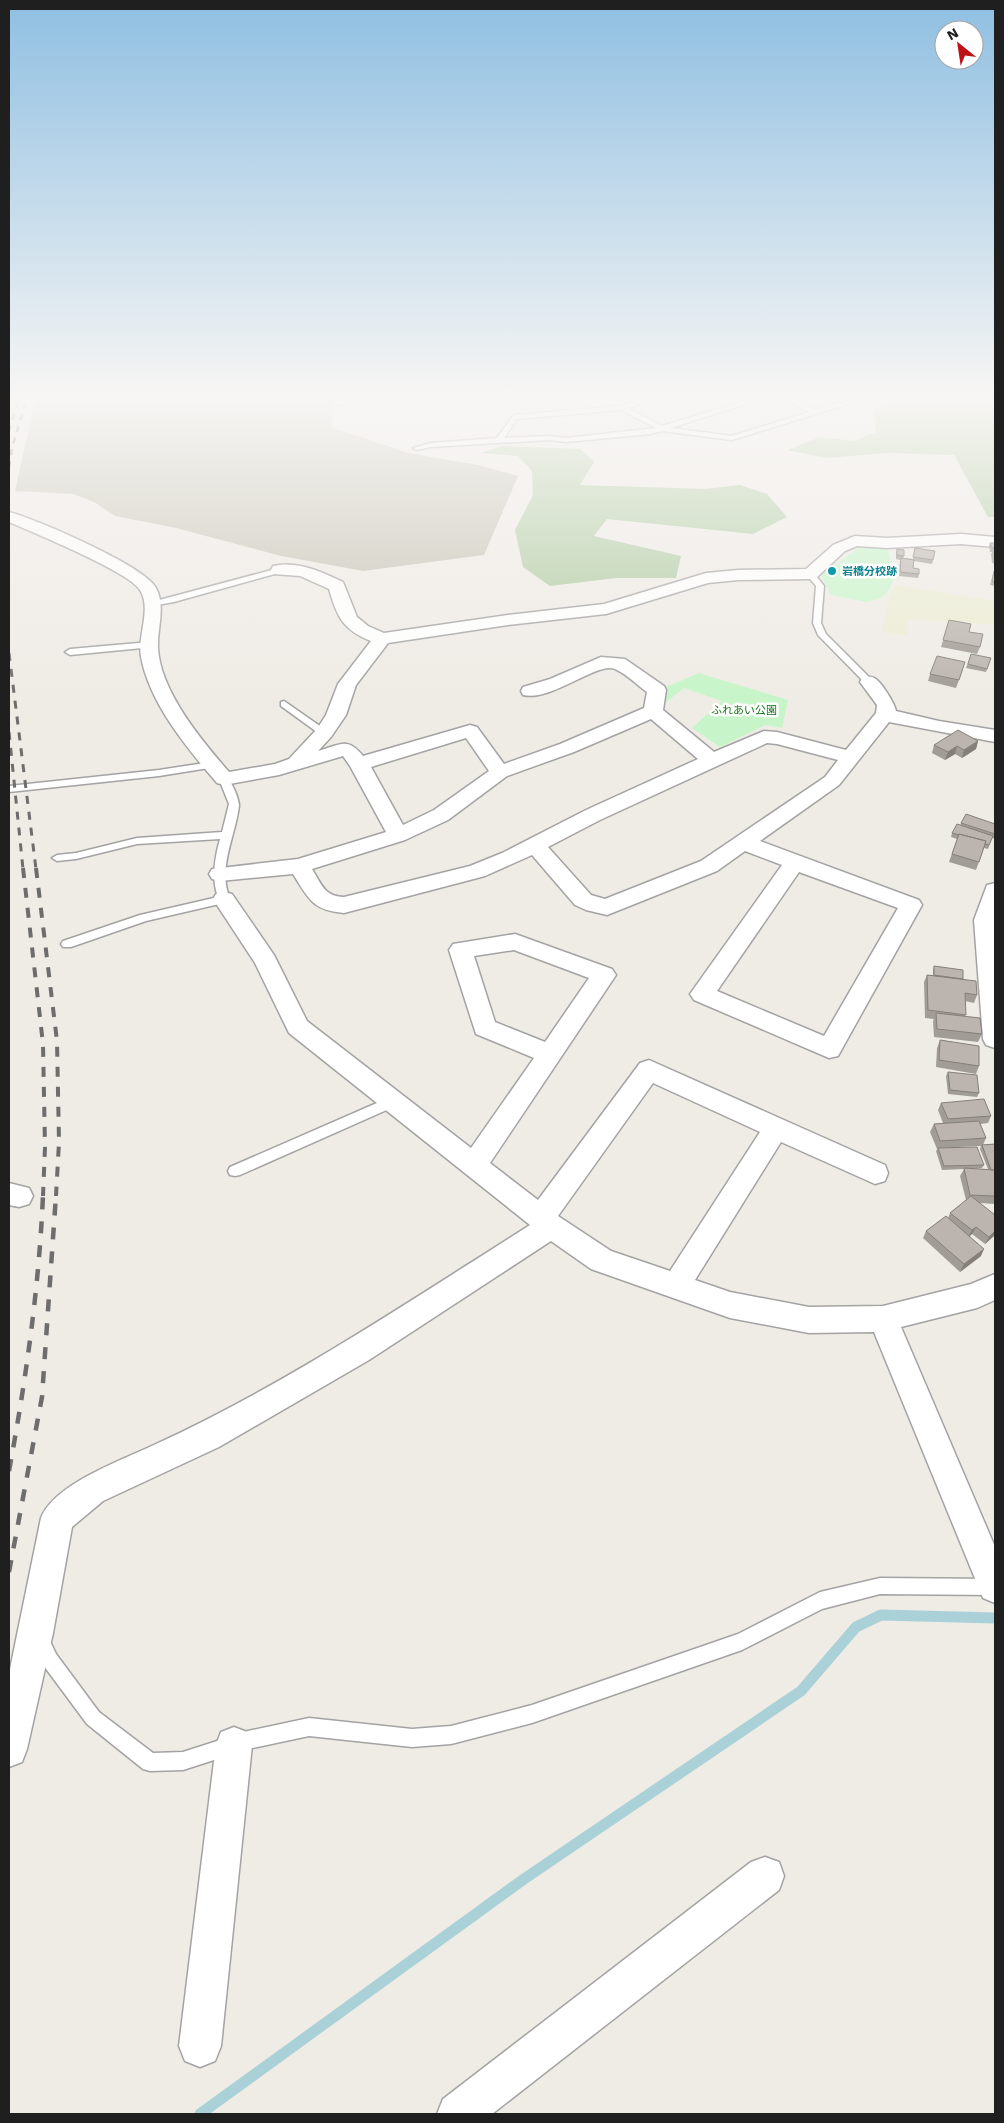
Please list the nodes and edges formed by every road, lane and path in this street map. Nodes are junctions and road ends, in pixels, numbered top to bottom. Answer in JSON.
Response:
{"nodes":[{"id":1,"x":9,"y":517,"type":"edge"},
{"id":2,"x":995,"y":542,"type":"edge"},
{"id":3,"x":279,"y":570,"type":"joint"},
{"id":4,"x":810,"y":574,"type":"junction"},
{"id":5,"x":152,"y":603,"type":"junction"},
{"id":6,"x":382,"y":639,"type":"junction"},
{"id":7,"x":150,"y":644,"type":"junction"},
{"id":8,"x":70,"y":652,"type":"dead end"},
{"id":9,"x":869,"y":682,"type":"joint"},
{"id":10,"x":530,"y":691,"type":"dead end"},
{"id":11,"x":284,"y":704,"type":"dead end"},
{"id":12,"x":653,"y":711,"type":"junction"},
{"id":13,"x":886,"y":716,"type":"junction"},
{"id":14,"x":324,"y":733,"type":"junction"},
{"id":15,"x":995,"y":736,"type":"edge"},
{"id":16,"x":851,"y":757,"type":"junction"},
{"id":17,"x":712,"y":760,"type":"junction"},
{"id":18,"x":296,"y":763,"type":"junction"},
{"id":19,"x":359,"y":764,"type":"junction"},
{"id":20,"x":211,"y":765,"type":"junction"},
{"id":21,"x":500,"y":772,"type":"junction"},
{"id":22,"x":224,"y":779,"type":"junction"},
{"id":23,"x":9,"y":789,"type":"edge"},
{"id":24,"x":226,"y":835,"type":"junction"},
{"id":25,"x":398,"y":835,"type":"junction"},
{"id":26,"x":743,"y":843,"type":"junction"},
{"id":27,"x":535,"y":845,"type":"junction"},
{"id":28,"x":57,"y":858,"type":"dead end"},
{"id":29,"x":795,"y":862,"type":"junction"},
{"id":30,"x":299,"y":866,"type":"junction"},
{"id":31,"x":222,"y":886,"type":"junction"},
{"id":32,"x":995,"y":890,"type":"edge"},
{"id":33,"x":66,"y":944,"type":"dead end"},
{"id":34,"x":995,"y":1039,"type":"edge"},
{"id":35,"x":550,"y":1054,"type":"junction"},
{"id":36,"x":393,"y":1101,"type":"junction"},
{"id":37,"x":776,"y":1128,"type":"junction"},
{"id":38,"x":474,"y":1165,"type":"junction"},
{"id":39,"x":235,"y":1171,"type":"dead end"},
{"id":40,"x":875,"y":1173,"type":"dead end"},
{"id":41,"x":546,"y":1222,"type":"junction"},
{"id":42,"x":676,"y":1286,"type":"junction"},
{"id":43,"x":995,"y":1286,"type":"edge"},
{"id":44,"x":883,"y":1319,"type":"junction"},
{"id":45,"x":995,"y":1587,"type":"edge"},
{"id":46,"x":36,"y":1633,"type":"junction"},
{"id":47,"x":234,"y":1745,"type":"junction"},
{"id":48,"x":9,"y":1749,"type":"edge"},
{"id":49,"x":764,"y":1876,"type":"dead end"},
{"id":50,"x":200,"y":2046,"type":"dead end"},
{"id":51,"x":458,"y":2114,"type":"edge"}],
"edges":[{"from":1,"to":5,"type":"street"},
{"from":2,"to":4,"type":"street"},
{"from":3,"to":5,"type":"lane"},
{"from":3,"to":6,"type":"street"},
{"from":4,"to":6,"type":"street"},
{"from":4,"to":9,"type":"lane"},
{"from":5,"to":7,"type":"street"},
{"from":6,"to":14,"type":"street"},
{"from":7,"to":8,"type":"lane"},
{"from":7,"to":20,"type":"street"},
{"from":9,"to":13,"type":"street"},
{"from":10,"to":12,"type":"street"},
{"from":11,"to":14,"type":"lane"},
{"from":12,"to":17,"type":"street"},
{"from":12,"to":21,"type":"street"},
{"from":13,"to":15,"type":"street"},
{"from":13,"to":16,"type":"street"},
{"from":14,"to":18,"type":"street"},
{"from":16,"to":17,"type":"street"},
{"from":16,"to":26,"type":"street"},
{"from":17,"to":27,"type":"street"},
{"from":18,"to":19,"type":"street"},
{"from":18,"to":22,"type":"street"},
{"from":19,"to":21,"type":"street"},
{"from":19,"to":25,"type":"street"},
{"from":20,"to":22,"type":"street"},
{"from":20,"to":23,"type":"lane"},
{"from":21,"to":25,"type":"street"},
{"from":22,"to":24,"type":"lane"},
{"from":24,"to":28,"type":"lane"},
{"from":24,"to":31,"type":"lane"},
{"from":25,"to":30,"type":"street"},
{"from":26,"to":27,"type":"street"},
{"from":26,"to":29,"type":"street"},
{"from":27,"to":30,"type":"street"},
{"from":29,"to":29,"type":"street"},
{"from":30,"to":31,"type":"street"},
{"from":31,"to":33,"type":"lane"},
{"from":31,"to":36,"type":"street"},
{"from":32,"to":34,"type":"street"},
{"from":35,"to":35,"type":"street"},
{"from":35,"to":38,"type":"street"},
{"from":36,"to":38,"type":"street"},
{"from":36,"to":39,"type":"lane"},
{"from":37,"to":40,"type":"street"},
{"from":37,"to":41,"type":"street"},
{"from":37,"to":42,"type":"street"},
{"from":38,"to":41,"type":"street"},
{"from":41,"to":42,"type":"street"},
{"from":41,"to":46,"type":"street"},
{"from":42,"to":44,"type":"street"},
{"from":43,"to":44,"type":"street"},
{"from":44,"to":45,"type":"street"},
{"from":45,"to":47,"type":"lane"},
{"from":46,"to":47,"type":"lane"},
{"from":46,"to":48,"type":"street"},
{"from":47,"to":50,"type":"street"},
{"from":49,"to":51,"type":"street"}]}
